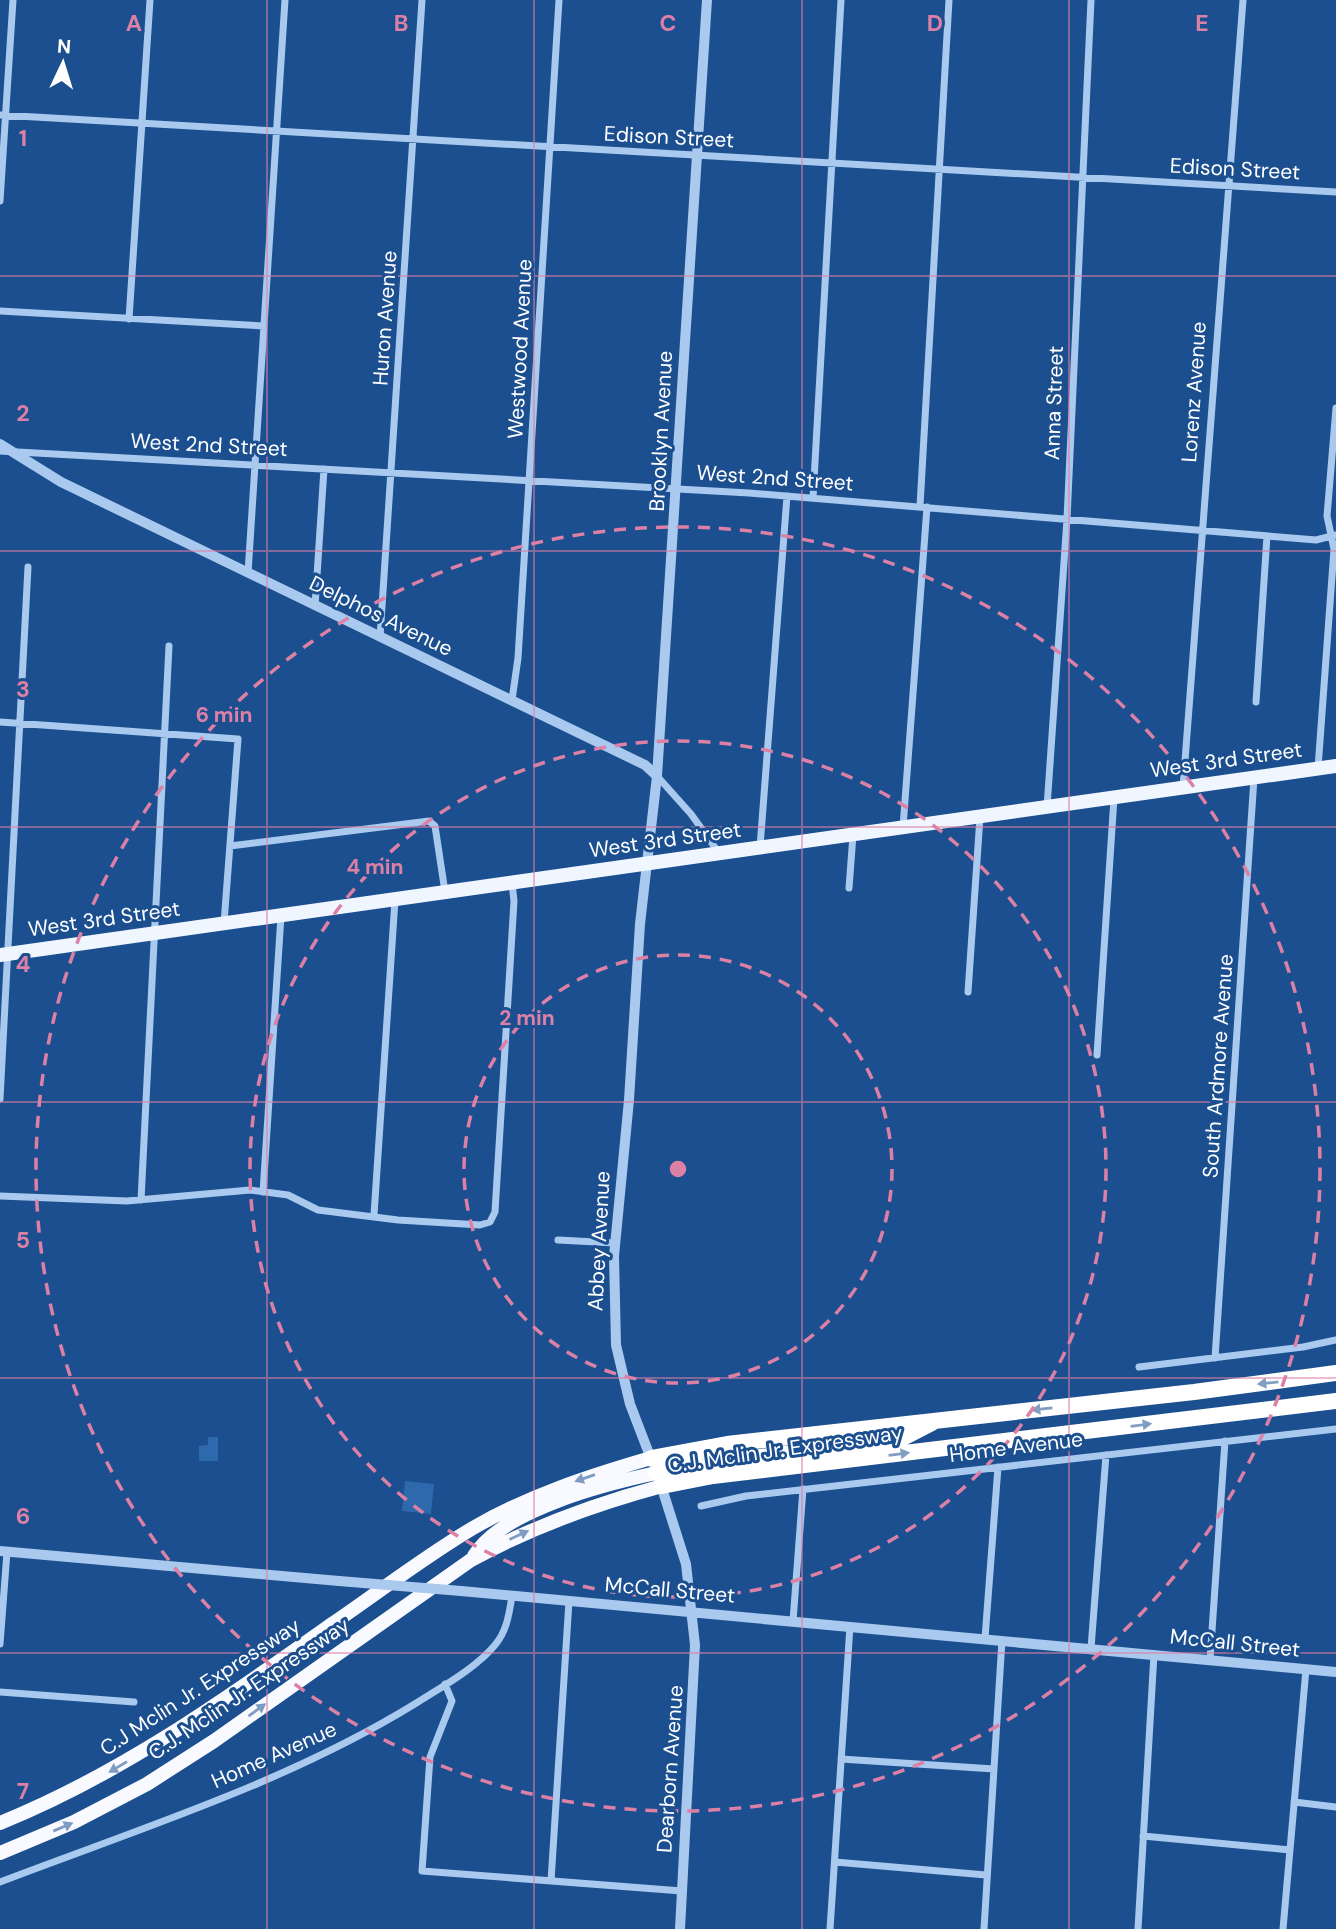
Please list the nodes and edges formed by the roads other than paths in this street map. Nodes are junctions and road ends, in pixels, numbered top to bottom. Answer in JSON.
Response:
{"nodes":[{"id":1,"x":13,"y":0,"type":"edge"},
{"id":2,"x":150,"y":0,"type":"edge"},
{"id":3,"x":285,"y":0,"type":"edge"},
{"id":4,"x":422,"y":0,"type":"edge"},
{"id":5,"x":559,"y":0,"type":"edge"},
{"id":6,"x":707,"y":0,"type":"edge"},
{"id":7,"x":841,"y":0,"type":"edge"},
{"id":8,"x":949,"y":0,"type":"edge"},
{"id":9,"x":1091,"y":0,"type":"edge"},
{"id":10,"x":1243,"y":0,"type":"edge"},
{"id":11,"x":3,"y":115,"type":"edge"},
{"id":12,"x":143,"y":124,"type":"junction"},
{"id":13,"x":277,"y":131,"type":"junction"},
{"id":14,"x":414,"y":139,"type":"junction"},
{"id":15,"x":550,"y":147,"type":"junction"},
{"id":16,"x":697,"y":156,"type":"junction"},
{"id":17,"x":832,"y":164,"type":"junction"},
{"id":18,"x":940,"y":171,"type":"junction"},
{"id":19,"x":1081,"y":178,"type":"junction"},
{"id":20,"x":1228,"y":186,"type":"junction"},
{"id":21,"x":1336,"y":192,"type":"edge"},
{"id":22,"x":0,"y":201,"type":"edge"},
{"id":23,"x":0,"y":311,"type":"edge"},
{"id":24,"x":130,"y":318,"type":"junction"},
{"id":25,"x":264,"y":326,"type":"junction"},
{"id":26,"x":1336,"y":408,"type":"edge"},
{"id":27,"x":0,"y":444,"type":"edge"},
{"id":28,"x":6,"y":451,"type":"edge"},
{"id":29,"x":256,"y":465,"type":"junction"},
{"id":30,"x":324,"y":469,"type":"junction"},
{"id":31,"x":392,"y":473,"type":"junction"},
{"id":32,"x":530,"y":481,"type":"junction"},
{"id":33,"x":677,"y":489,"type":"junction"},
{"id":34,"x":788,"y":496,"type":"junction"},
{"id":35,"x":813,"y":498,"type":"junction"},
{"id":36,"x":924,"y":507,"type":"junction"},
{"id":37,"x":1067,"y":519,"type":"junction"},
{"id":38,"x":1201,"y":530,"type":"junction"},
{"id":39,"x":1267,"y":536,"type":"junction"},
{"id":40,"x":1334,"y":536,"type":"edge"},
{"id":41,"x":28,"y":566,"type":"dead end"},
{"id":42,"x":248,"y":573,"type":"junction"},
{"id":43,"x":315,"y":606,"type":"junction"},
{"id":44,"x":380,"y":638,"type":"junction"},
{"id":45,"x":169,"y":646,"type":"dead end"},
{"id":46,"x":512,"y":700,"type":"junction"},
{"id":47,"x":1256,"y":702,"type":"dead end"},
{"id":48,"x":0,"y":722,"type":"edge"},
{"id":49,"x":20,"y":724,"type":"junction"},
{"id":50,"x":164,"y":733,"type":"junction"},
{"id":51,"x":1336,"y":766,"type":"edge"},
{"id":52,"x":1318,"y":768,"type":"junction"},
{"id":53,"x":657,"y":776,"type":"junction"},
{"id":54,"x":1254,"y":777,"type":"junction"},
{"id":55,"x":1183,"y":788,"type":"junction"},
{"id":56,"x":1114,"y":797,"type":"junction"},
{"id":57,"x":1047,"y":807,"type":"junction"},
{"id":58,"x":981,"y":816,"type":"junction"},
{"id":59,"x":903,"y":827,"type":"junction"},
{"id":60,"x":853,"y":834,"type":"junction"},
{"id":61,"x":230,"y":846,"type":"junction"},
{"id":62,"x":760,"y":848,"type":"junction"},
{"id":63,"x":719,"y":853,"type":"junction"},
{"id":64,"x":647,"y":863,"type":"junction"},
{"id":65,"x":512,"y":883,"type":"junction"},
{"id":66,"x":849,"y":888,"type":"dead end"},
{"id":67,"x":445,"y":892,"type":"junction"},
{"id":68,"x":395,"y":899,"type":"junction"},
{"id":69,"x":281,"y":915,"type":"junction"},
{"id":70,"x":225,"y":923,"type":"junction"},
{"id":71,"x":153,"y":933,"type":"junction"},
{"id":72,"x":4,"y":955,"type":"edge"},
{"id":73,"x":968,"y":992,"type":"dead end"},
{"id":74,"x":1097,"y":1055,"type":"dead end"},
{"id":75,"x":0,"y":1099,"type":"edge"},
{"id":76,"x":263,"y":1192,"type":"junction"},
{"id":77,"x":0,"y":1196,"type":"edge"},
{"id":78,"x":141,"y":1200,"type":"junction"},
{"id":79,"x":374,"y":1215,"type":"junction"},
{"id":80,"x":558,"y":1240,"type":"dead end"},
{"id":81,"x":615,"y":1243,"type":"junction"},
{"id":82,"x":1336,"y":1340,"type":"edge"},
{"id":83,"x":1215,"y":1358,"type":"junction"},
{"id":84,"x":1139,"y":1367,"type":"dead end"},
{"id":85,"x":1336,"y":1373,"type":"edge"},
{"id":86,"x":1336,"y":1401,"type":"edge"},
{"id":87,"x":1336,"y":1429,"type":"edge"},
{"id":88,"x":1225,"y":1441,"type":"junction"},
{"id":89,"x":1106,"y":1455,"type":"junction"},
{"id":90,"x":998,"y":1467,"type":"junction"},
{"id":91,"x":656,"y":1472,"type":"junction"},
{"id":92,"x":803,"y":1489,"type":"junction"},
{"id":93,"x":701,"y":1506,"type":"dead end"},
{"id":94,"x":4,"y":1552,"type":"edge"},
{"id":95,"x":378,"y":1592,"type":"joint"},
{"id":96,"x":512,"y":1596,"type":"junction"},
{"id":97,"x":569,"y":1601,"type":"junction"},
{"id":98,"x":692,"y":1611,"type":"junction"},
{"id":99,"x":793,"y":1620,"type":"junction"},
{"id":100,"x":850,"y":1626,"type":"junction"},
{"id":101,"x":985,"y":1639,"type":"junction"},
{"id":102,"x":1002,"y":1640,"type":"junction"},
{"id":103,"x":0,"y":1644,"type":"edge"},
{"id":104,"x":1091,"y":1648,"type":"junction"},
{"id":105,"x":1154,"y":1654,"type":"junction"},
{"id":106,"x":1210,"y":1660,"type":"junction"},
{"id":107,"x":1306,"y":1669,"type":"junction"},
{"id":108,"x":1336,"y":1672,"type":"edge"},
{"id":109,"x":445,"y":1684,"type":"junction"},
{"id":110,"x":0,"y":1692,"type":"edge"},
{"id":111,"x":134,"y":1702,"type":"dead end"},
{"id":112,"x":841,"y":1759,"type":"junction"},
{"id":113,"x":994,"y":1769,"type":"junction"},
{"id":114,"x":1294,"y":1802,"type":"junction"},
{"id":115,"x":1336,"y":1807,"type":"edge"},
{"id":116,"x":0,"y":1823,"type":"edge"},
{"id":117,"x":1143,"y":1836,"type":"junction"},
{"id":118,"x":1290,"y":1850,"type":"junction"},
{"id":119,"x":0,"y":1853,"type":"edge"},
{"id":120,"x":835,"y":1862,"type":"junction"},
{"id":121,"x":986,"y":1875,"type":"junction"},
{"id":122,"x":551,"y":1881,"type":"junction"},
{"id":123,"x":0,"y":1882,"type":"edge"},
{"id":124,"x":682,"y":1891,"type":"junction"},
{"id":125,"x":680,"y":1929,"type":"edge"},
{"id":126,"x":831,"y":1929,"type":"edge"},
{"id":127,"x":984,"y":1929,"type":"edge"},
{"id":128,"x":1138,"y":1929,"type":"edge"},
{"id":129,"x":1283,"y":1929,"type":"edge"}],
"edges":[{"from":1,"to":11,"type":"street"},
{"from":2,"to":12,"type":"street"},
{"from":3,"to":13,"type":"street"},
{"from":4,"to":14,"type":"street","name":"Huron Avenue"},
{"from":5,"to":15,"type":"street","name":"Westwood Avenue"},
{"from":6,"to":16,"type":"street","name":"Brooklyn Avenue"},
{"from":7,"to":17,"type":"street"},
{"from":8,"to":18,"type":"street"},
{"from":9,"to":19,"type":"street","name":"Anna Street"},
{"from":10,"to":20,"type":"street","name":"Lorenz Avenue"},
{"from":11,"to":12,"type":"street","name":"Edison Street"},
{"from":11,"to":22,"type":"street"},
{"from":12,"to":13,"type":"street","name":"Edison Street"},
{"from":12,"to":24,"type":"street"},
{"from":13,"to":14,"type":"street","name":"Edison Street"},
{"from":13,"to":25,"type":"street"},
{"from":14,"to":15,"type":"street","name":"Edison Street"},
{"from":14,"to":31,"type":"street","name":"Huron Avenue"},
{"from":15,"to":16,"type":"street","name":"Edison Street"},
{"from":15,"to":32,"type":"street","name":"Westwood Avenue"},
{"from":16,"to":17,"type":"street","name":"Edison Street"},
{"from":16,"to":33,"type":"street","name":"Brooklyn Avenue"},
{"from":17,"to":18,"type":"street","name":"Edison Street"},
{"from":17,"to":35,"type":"street"},
{"from":18,"to":19,"type":"street","name":"Edison Street"},
{"from":18,"to":36,"type":"street"},
{"from":19,"to":20,"type":"street","name":"Edison Street"},
{"from":19,"to":37,"type":"street","name":"Anna Street"},
{"from":20,"to":21,"type":"street","name":"Edison Street"},
{"from":20,"to":38,"type":"street","name":"Lorenz Avenue"},
{"from":23,"to":24,"type":"street"},
{"from":24,"to":25,"type":"street"},
{"from":25,"to":29,"type":"street"},
{"from":26,"to":40,"type":"street"},
{"from":27,"to":28,"type":"street","name":"Delphos Avenue"},
{"from":28,"to":29,"type":"street","name":"West 2nd Street"},
{"from":28,"to":42,"type":"street","name":"Delphos Avenue"},
{"from":29,"to":30,"type":"street","name":"West 2nd Street"},
{"from":29,"to":42,"type":"street"},
{"from":30,"to":31,"type":"street","name":"West 2nd Street"},
{"from":30,"to":43,"type":"street"},
{"from":31,"to":32,"type":"street","name":"West 2nd Street"},
{"from":31,"to":44,"type":"street","name":"Huron Avenue"},
{"from":32,"to":33,"type":"street","name":"West 2nd Street"},
{"from":32,"to":46,"type":"street","name":"Westwood Avenue"},
{"from":33,"to":34,"type":"street","name":"West 2nd Street"},
{"from":33,"to":53,"type":"street","name":"Brooklyn Avenue"},
{"from":34,"to":35,"type":"street","name":"West 2nd Street"},
{"from":34,"to":62,"type":"street"},
{"from":35,"to":36,"type":"street","name":"West 2nd Street"},
{"from":36,"to":37,"type":"street","name":"West 2nd Street"},
{"from":36,"to":59,"type":"street"},
{"from":37,"to":38,"type":"street","name":"West 2nd Street"},
{"from":37,"to":57,"type":"street","name":"Anna Street"},
{"from":38,"to":39,"type":"street","name":"West 2nd Street"},
{"from":38,"to":55,"type":"street","name":"Lorenz Avenue"},
{"from":39,"to":40,"type":"street","name":"West 2nd Street"},
{"from":39,"to":47,"type":"street"},
{"from":40,"to":52,"type":"street"},
{"from":41,"to":49,"type":"street"},
{"from":42,"to":43,"type":"street","name":"Delphos Avenue"},
{"from":43,"to":44,"type":"street","name":"Delphos Avenue"},
{"from":44,"to":46,"type":"street","name":"Delphos Avenue"},
{"from":45,"to":50,"type":"street"},
{"from":46,"to":53,"type":"street","name":"Delphos Avenue"},
{"from":48,"to":49,"type":"street"},
{"from":49,"to":50,"type":"street"},
{"from":49,"to":72,"type":"street"},
{"from":50,"to":61,"type":"street"},
{"from":50,"to":71,"type":"street"},
{"from":51,"to":52,"type":"main road","name":"West 3rd Street"},
{"from":52,"to":54,"type":"main road","name":"West 3rd Street"},
{"from":53,"to":63,"type":"street","name":"Delphos Avenue"},
{"from":53,"to":64,"type":"street","name":"Brooklyn Avenue"},
{"from":54,"to":55,"type":"main road","name":"West 3rd Street"},
{"from":54,"to":83,"type":"street","name":"South Ardmore Avenue"},
{"from":55,"to":56,"type":"main road","name":"West 3rd Street"},
{"from":56,"to":57,"type":"main road","name":"West 3rd Street"},
{"from":56,"to":74,"type":"street"},
{"from":57,"to":58,"type":"main road","name":"West 3rd Street"},
{"from":58,"to":59,"type":"main road","name":"West 3rd Street"},
{"from":58,"to":73,"type":"street"},
{"from":59,"to":60,"type":"main road","name":"West 3rd Street"},
{"from":60,"to":62,"type":"main road","name":"West 3rd Street"},
{"from":60,"to":66,"type":"street"},
{"from":61,"to":67,"type":"street"},
{"from":61,"to":70,"type":"street"},
{"from":62,"to":63,"type":"main road","name":"West 3rd Street"},
{"from":63,"to":64,"type":"main road","name":"West 3rd Street"},
{"from":64,"to":65,"type":"main road","name":"West 3rd Street"},
{"from":64,"to":81,"type":"street","name":"Abbey Avenue"},
{"from":65,"to":67,"type":"main road","name":"West 3rd Street"},
{"from":65,"to":79,"type":"street"},
{"from":67,"to":68,"type":"main road","name":"West 3rd Street"},
{"from":68,"to":69,"type":"main road","name":"West 3rd Street"},
{"from":68,"to":79,"type":"street"},
{"from":69,"to":70,"type":"main road","name":"West 3rd Street"},
{"from":69,"to":76,"type":"street"},
{"from":70,"to":71,"type":"main road","name":"West 3rd Street"},
{"from":71,"to":72,"type":"main road","name":"West 3rd Street"},
{"from":71,"to":78,"type":"street"},
{"from":72,"to":75,"type":"street"},
{"from":76,"to":78,"type":"street"},
{"from":76,"to":79,"type":"street"},
{"from":77,"to":78,"type":"street"},
{"from":80,"to":81,"type":"street"},
{"from":81,"to":91,"type":"street","name":"Abbey Avenue"},
{"from":82,"to":83,"type":"street"},
{"from":83,"to":84,"type":"street"},
{"from":85,"to":91,"type":"highway","one_way":true},
{"from":91,"to":86,"type":"highway","name":"C.J. Mclin Jr. Expressway","one_way":true},
{"from":87,"to":88,"type":"street","name":"Home Avenue"},
{"from":88,"to":89,"type":"street","name":"Home Avenue"},
{"from":88,"to":106,"type":"street"},
{"from":89,"to":90,"type":"street","name":"Home Avenue"},
{"from":89,"to":104,"type":"street"},
{"from":90,"to":92,"type":"street","name":"Home Avenue"},
{"from":90,"to":101,"type":"street"},
{"from":91,"to":95,"type":"highway","name":"C.J. Mclin Jr. Expressway","one_way":true},
{"from":91,"to":98,"type":"street","name":"Abbey Avenue"},
{"from":119,"to":91,"type":"highway","name":"C.J. Mclin Jr. Expressway","one_way":true},
{"from":92,"to":93,"type":"street","name":"Home Avenue"},
{"from":92,"to":99,"type":"street"},
{"from":94,"to":96,"type":"street","name":"McCall Street","bridge":true},
{"from":94,"to":103,"type":"street"},
{"from":95,"to":116,"type":"highway","name":"C.J Mclin Jr. Expressway","one_way":true},
{"from":96,"to":97,"type":"street","name":"McCall Street"},
{"from":96,"to":109,"type":"street","name":"Home Avenue"},
{"from":97,"to":98,"type":"street","name":"McCall Street"},
{"from":97,"to":122,"type":"street"},
{"from":98,"to":99,"type":"street","name":"McCall Street"},
{"from":98,"to":124,"type":"street","name":"Dearborn Avenue"},
{"from":99,"to":100,"type":"street","name":"McCall Street"},
{"from":100,"to":101,"type":"street","name":"McCall Street"},
{"from":100,"to":112,"type":"street"},
{"from":101,"to":102,"type":"street","name":"McCall Street"},
{"from":102,"to":104,"type":"street","name":"McCall Street"},
{"from":102,"to":113,"type":"street"},
{"from":104,"to":105,"type":"street","name":"McCall Street"},
{"from":105,"to":106,"type":"street","name":"McCall Street"},
{"from":105,"to":117,"type":"street"},
{"from":106,"to":107,"type":"street","name":"McCall Street"},
{"from":107,"to":108,"type":"street","name":"McCall Street"},
{"from":107,"to":114,"type":"street"},
{"from":109,"to":122,"type":"street"},
{"from":109,"to":123,"type":"street","name":"Home Avenue"},
{"from":110,"to":111,"type":"street"},
{"from":112,"to":113,"type":"street"},
{"from":112,"to":120,"type":"street"},
{"from":113,"to":121,"type":"street"},
{"from":114,"to":115,"type":"street"},
{"from":114,"to":118,"type":"street"},
{"from":117,"to":118,"type":"street"},
{"from":117,"to":128,"type":"street"},
{"from":118,"to":129,"type":"street"},
{"from":120,"to":121,"type":"street"},
{"from":120,"to":126,"type":"street"},
{"from":121,"to":127,"type":"street"},
{"from":122,"to":124,"type":"street"},
{"from":124,"to":125,"type":"street","name":"Dearborn Avenue"}]}
